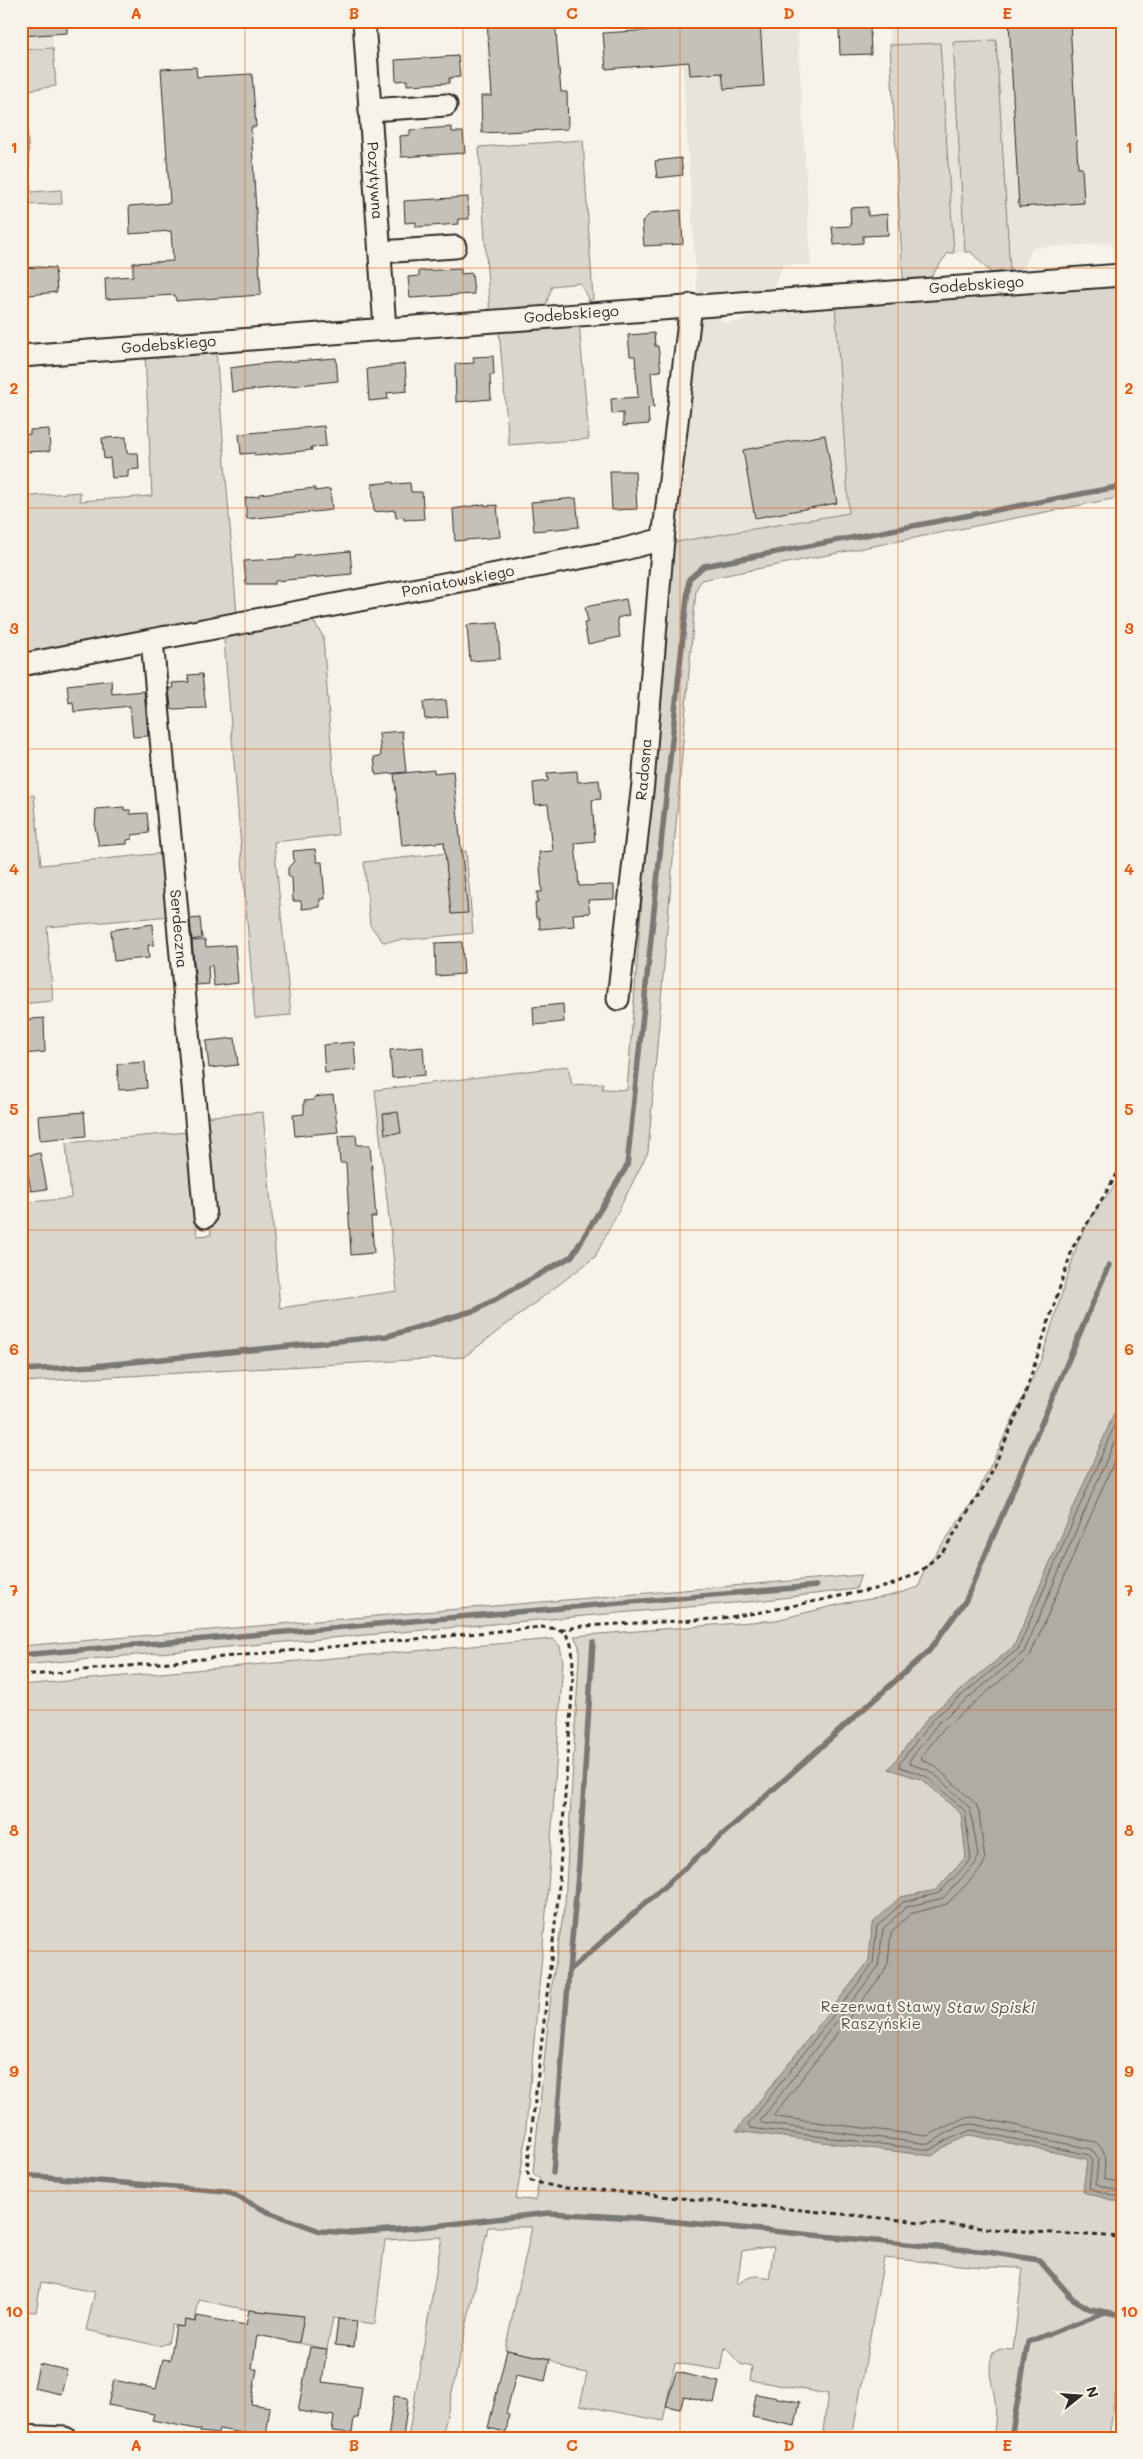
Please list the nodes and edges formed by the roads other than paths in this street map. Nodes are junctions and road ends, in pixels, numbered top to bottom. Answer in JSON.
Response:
{"nodes":[{"id":1,"x":364,"y":21,"type":"edge"},
{"id":2,"x":446,"y":105,"type":"dead end"},
{"id":3,"x":370,"y":110,"type":"junction"},
{"id":4,"x":455,"y":247,"type":"dead end"},
{"id":5,"x":380,"y":252,"type":"junction"},
{"id":6,"x":1122,"y":275,"type":"edge"},
{"id":7,"x":692,"y":305,"type":"junction"},
{"id":8,"x":385,"y":329,"type":"junction"},
{"id":9,"x":21,"y":356,"type":"edge"},
{"id":10,"x":663,"y":539,"type":"junction"},
{"id":11,"x":152,"y":640,"type":"junction"},
{"id":12,"x":21,"y":665,"type":"edge"},
{"id":13,"x":618,"y":999,"type":"dead end"},
{"id":14,"x":205,"y":1217,"type":"dead end"},
{"id":15,"x":21,"y":2436,"type":"edge"},
{"id":16,"x":66,"y":2438,"type":"edge"}],
"edges":[{"from":1,"to":3,"type":"street","name":"Pozytywna"},
{"from":2,"to":3,"type":"street"},
{"from":3,"to":5,"type":"street","name":"Pozytywna"},
{"from":4,"to":5,"type":"street"},
{"from":5,"to":8,"type":"street","name":"Pozytywna"},
{"from":6,"to":7,"type":"street","name":"Godebskiego"},
{"from":7,"to":8,"type":"street","name":"Godebskiego"},
{"from":7,"to":10,"type":"street"},
{"from":8,"to":9,"type":"street","name":"Godebskiego"},
{"from":10,"to":11,"type":"street","name":"Poniatowskiego"},
{"from":10,"to":13,"type":"street","name":"Radosna"},
{"from":11,"to":12,"type":"street","name":"Poniatowskiego"},
{"from":11,"to":14,"type":"street","name":"Serdeczna"},
{"from":15,"to":16,"type":"street"}]}
